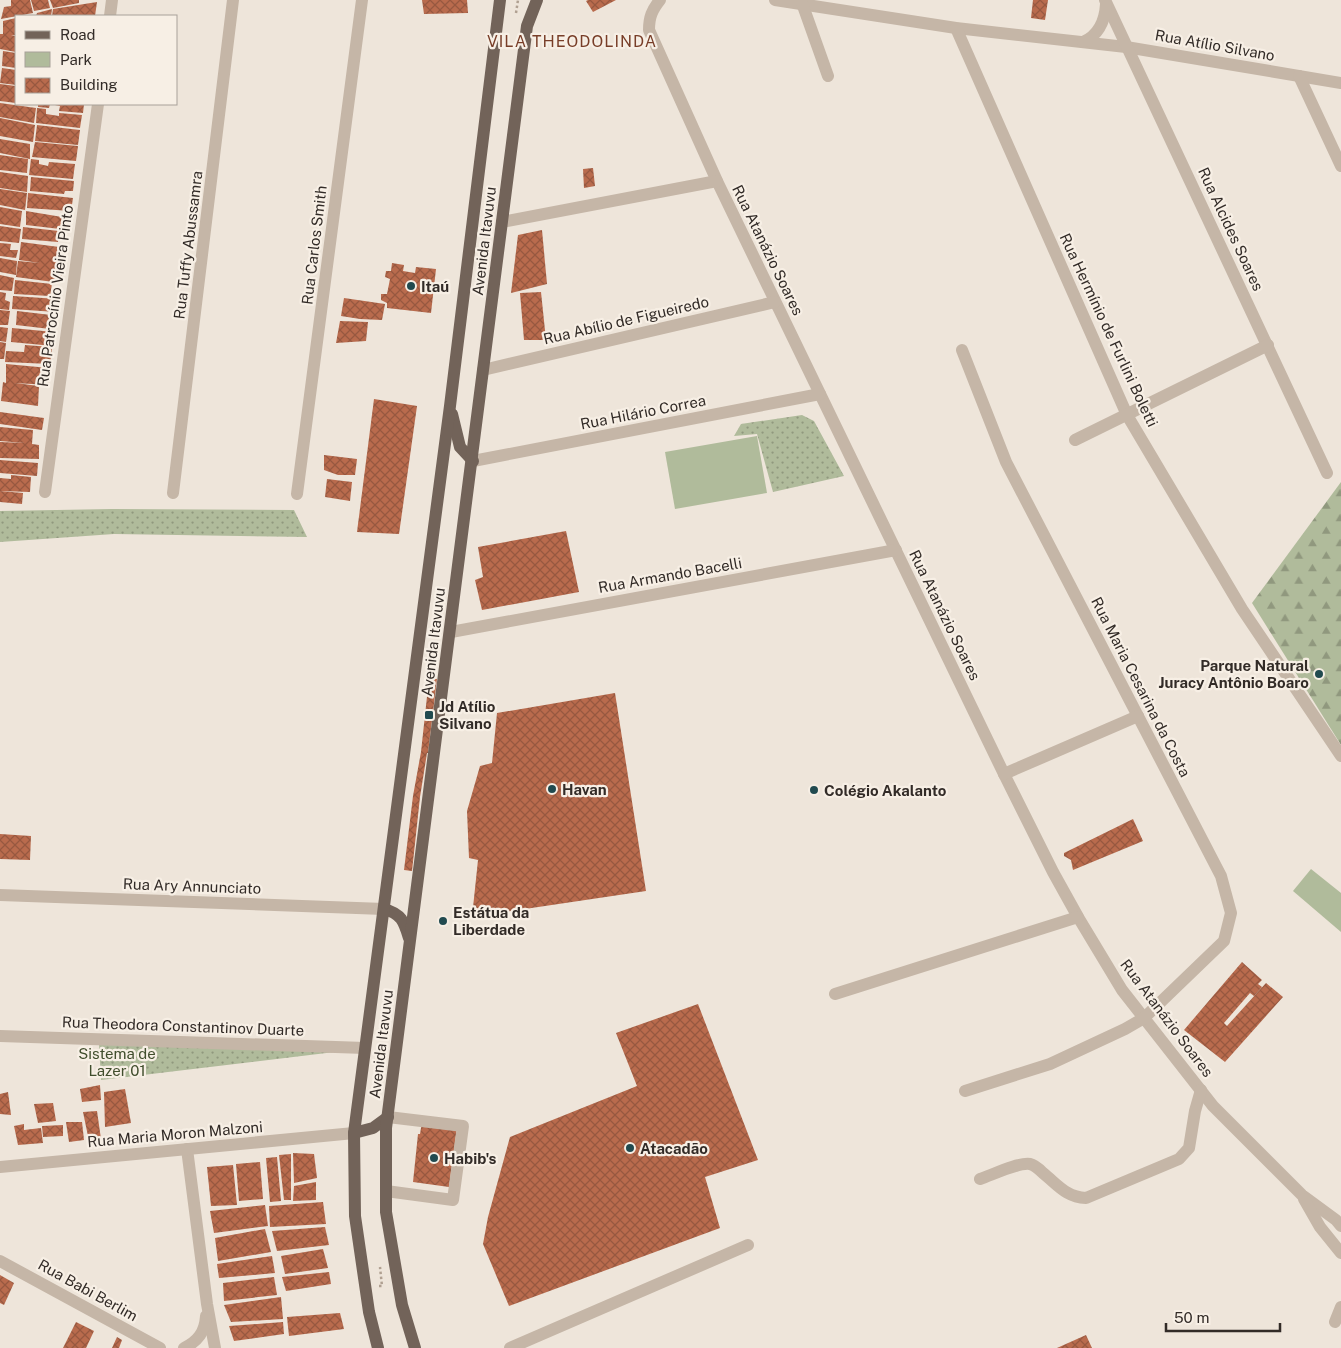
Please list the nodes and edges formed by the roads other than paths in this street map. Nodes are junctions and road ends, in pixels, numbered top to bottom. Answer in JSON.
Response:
{"nodes":[{"id":1,"x":112,"y":0,"type":"edge"},
{"id":2,"x":233,"y":0,"type":"edge"},
{"id":3,"x":362,"y":0,"type":"edge"},
{"id":4,"x":500,"y":0,"type":"edge"},
{"id":5,"x":537,"y":0,"type":"edge"},
{"id":6,"x":660,"y":0,"type":"edge"},
{"id":7,"x":775,"y":0,"type":"edge"},
{"id":8,"x":1106,"y":2,"type":"edge"},
{"id":9,"x":802,"y":3,"type":"junction"},
{"id":10,"x":110,"y":15,"type":"edge"},
{"id":11,"x":956,"y":28,"type":"junction"},
{"id":12,"x":1083,"y":42,"type":"junction"},
{"id":13,"x":1126,"y":47,"type":"junction"},
{"id":14,"x":828,"y":76,"type":"dead end"},
{"id":15,"x":1299,"y":76,"type":"junction"},
{"id":16,"x":1341,"y":82,"type":"edge"},
{"id":17,"x":98,"y":105,"type":"edge"},
{"id":18,"x":1341,"y":166,"type":"edge"},
{"id":19,"x":717,"y":181,"type":"junction"},
{"id":20,"x":502,"y":222,"type":"junction"},
{"id":21,"x":775,"y":302,"type":"junction"},
{"id":22,"x":1268,"y":345,"type":"junction"},
{"id":23,"x":962,"y":350,"type":"dead end"},
{"id":24,"x":484,"y":370,"type":"junction"},
{"id":25,"x":820,"y":394,"type":"junction"},
{"id":26,"x":450,"y":406,"type":"junction"},
{"id":27,"x":1127,"y":415,"type":"junction"},
{"id":28,"x":1075,"y":440,"type":"dead end"},
{"id":29,"x":473,"y":462,"type":"junction"},
{"id":30,"x":1327,"y":473,"type":"dead end"},
{"id":31,"x":45,"y":492,"type":"dead end"},
{"id":32,"x":173,"y":493,"type":"dead end"},
{"id":33,"x":298,"y":494,"type":"dead end"},
{"id":34,"x":896,"y":550,"type":"junction"},
{"id":35,"x":451,"y":632,"type":"junction"},
{"id":36,"x":1138,"y":716,"type":"junction"},
{"id":37,"x":1341,"y":756,"type":"edge"},
{"id":38,"x":1004,"y":774,"type":"junction"},
{"id":39,"x":0,"y":895,"type":"edge"},
{"id":40,"x":384,"y":909,"type":"junction"},
{"id":41,"x":1078,"y":917,"type":"junction"},
{"id":42,"x":410,"y":943,"type":"junction"},
{"id":43,"x":835,"y":994,"type":"dead end"},
{"id":44,"x":1144,"y":1018,"type":"junction"},
{"id":45,"x":0,"y":1036,"type":"edge"},
{"id":46,"x":365,"y":1048,"type":"junction"},
{"id":47,"x":1201,"y":1090,"type":"junction"},
{"id":48,"x":965,"y":1091,"type":"dead end"},
{"id":49,"x":388,"y":1117,"type":"junction"},
{"id":50,"x":354,"y":1133,"type":"junction"},
{"id":51,"x":187,"y":1149,"type":"junction"},
{"id":52,"x":0,"y":1167,"type":"edge"},
{"id":53,"x":980,"y":1179,"type":"dead end"},
{"id":54,"x":386,"y":1191,"type":"junction"},
{"id":55,"x":1302,"y":1195,"type":"junction"},
{"id":56,"x":1339,"y":1220,"type":"edge"},
{"id":57,"x":748,"y":1245,"type":"dead end"},
{"id":58,"x":1341,"y":1253,"type":"edge"},
{"id":59,"x":0,"y":1261,"type":"edge"},
{"id":60,"x":207,"y":1304,"type":"junction"},
{"id":61,"x":1341,"y":1308,"type":"edge"},
{"id":62,"x":1335,"y":1322,"type":"dead end"},
{"id":63,"x":160,"y":1348,"type":"edge"},
{"id":64,"x":184,"y":1348,"type":"edge"},
{"id":65,"x":215,"y":1348,"type":"edge"},
{"id":66,"x":378,"y":1348,"type":"edge"},
{"id":67,"x":415,"y":1348,"type":"edge"},
{"id":68,"x":510,"y":1348,"type":"edge"}],
"edges":[{"from":1,"to":10,"type":"street"},
{"from":2,"to":32,"type":"street","name":"Rua Tuffy Abussamra"},
{"from":3,"to":33,"type":"street","name":"Rua Carlos Smith"},
{"from":4,"to":26,"type":"main road","name":"Avenida Itavuvu"},
{"from":5,"to":20,"type":"main road","name":"Avenida Itavuvu"},
{"from":6,"to":19,"type":"street","name":"Rua Atanázio Soares"},
{"from":7,"to":9,"type":"street","name":"Rua Atílio Silvano"},
{"from":8,"to":12,"type":"street"},
{"from":8,"to":13,"type":"street","name":"Rua Alcides Soares"},
{"from":9,"to":11,"type":"street","name":"Rua Atílio Silvano"},
{"from":9,"to":14,"type":"street"},
{"from":11,"to":12,"type":"street","name":"Rua Atílio Silvano"},
{"from":11,"to":27,"type":"street","name":"Rua Hermínio de Furlini Boletti"},
{"from":12,"to":13,"type":"street","name":"Rua Atílio Silvano"},
{"from":13,"to":15,"type":"street","name":"Rua Atílio Silvano"},
{"from":13,"to":22,"type":"street","name":"Rua Alcides Soares"},
{"from":15,"to":16,"type":"street","name":"Rua Atílio Silvano"},
{"from":15,"to":18,"type":"street"},
{"from":17,"to":31,"type":"street","name":"Rua Patrocínio Vieira Pinto"},
{"from":19,"to":20,"type":"street"},
{"from":19,"to":21,"type":"street","name":"Rua Atanázio Soares"},
{"from":20,"to":24,"type":"main road","name":"Avenida Itavuvu"},
{"from":21,"to":24,"type":"street","name":"Rua Abílio de Figueiredo"},
{"from":21,"to":25,"type":"street","name":"Rua Atanázio Soares"},
{"from":22,"to":27,"type":"street"},
{"from":22,"to":30,"type":"street","name":"Rua Alcides Soares"},
{"from":23,"to":36,"type":"street","name":"Rua Maria Cesarina da Costa"},
{"from":24,"to":29,"type":"main road","name":"Avenida Itavuvu"},
{"from":25,"to":29,"type":"street","name":"Rua Hilário Correa"},
{"from":25,"to":34,"type":"street","name":"Rua Atanázio Soares"},
{"from":26,"to":29,"type":"main road"},
{"from":26,"to":40,"type":"main road","name":"Avenida Itavuvu"},
{"from":27,"to":28,"type":"street"},
{"from":27,"to":37,"type":"street","name":"Rua Hermínio de Furlini Boletti"},
{"from":29,"to":35,"type":"main road","name":"Avenida Itavuvu"},
{"from":34,"to":35,"type":"street","name":"Rua Armando Bacelli"},
{"from":34,"to":38,"type":"street","name":"Rua Atanázio Soares"},
{"from":35,"to":42,"type":"main road","name":"Avenida Itavuvu"},
{"from":36,"to":38,"type":"street"},
{"from":36,"to":44,"type":"street","name":"Rua Maria Cesarina da Costa"},
{"from":38,"to":41,"type":"street","name":"Rua Atanázio Soares"},
{"from":39,"to":40,"type":"street","name":"Rua Ary Annunciato"},
{"from":40,"to":42,"type":"main road"},
{"from":40,"to":46,"type":"main road","name":"Avenida Itavuvu"},
{"from":41,"to":43,"type":"street"},
{"from":41,"to":44,"type":"street","name":"Rua Atanázio Soares"},
{"from":42,"to":49,"type":"main road","name":"Avenida Itavuvu"},
{"from":44,"to":47,"type":"street","name":"Rua Atanázio Soares"},
{"from":44,"to":48,"type":"street","name":"Rua Maria Cesarina da Costa"},
{"from":45,"to":46,"type":"street","name":"Rua Theodora Constantinov Duarte"},
{"from":46,"to":50,"type":"main road","name":"Avenida Itavuvu"},
{"from":47,"to":53,"type":"street"},
{"from":47,"to":55,"type":"street","name":"Rua Atanázio Soares"},
{"from":49,"to":50,"type":"main road"},
{"from":49,"to":54,"type":"main road","name":"Avenida Itavuvu"},
{"from":49,"to":54,"type":"street"},
{"from":50,"to":51,"type":"street","name":"Rua Maria Moron Malzoni"},
{"from":50,"to":66,"type":"main road","name":"Avenida Itavuvu"},
{"from":51,"to":52,"type":"street","name":"Rua Maria Moron Malzoni"},
{"from":51,"to":60,"type":"street"},
{"from":54,"to":67,"type":"main road","name":"Avenida Itavuvu"},
{"from":55,"to":56,"type":"street","name":"Rua Atanázio Soares"},
{"from":55,"to":58,"type":"street","name":"Rua Atanázio Soares"},
{"from":57,"to":68,"type":"street"},
{"from":59,"to":63,"type":"street","name":"Rua Babi Berlim"},
{"from":60,"to":64,"type":"street"},
{"from":60,"to":65,"type":"street"},
{"from":61,"to":62,"type":"street"}]}
